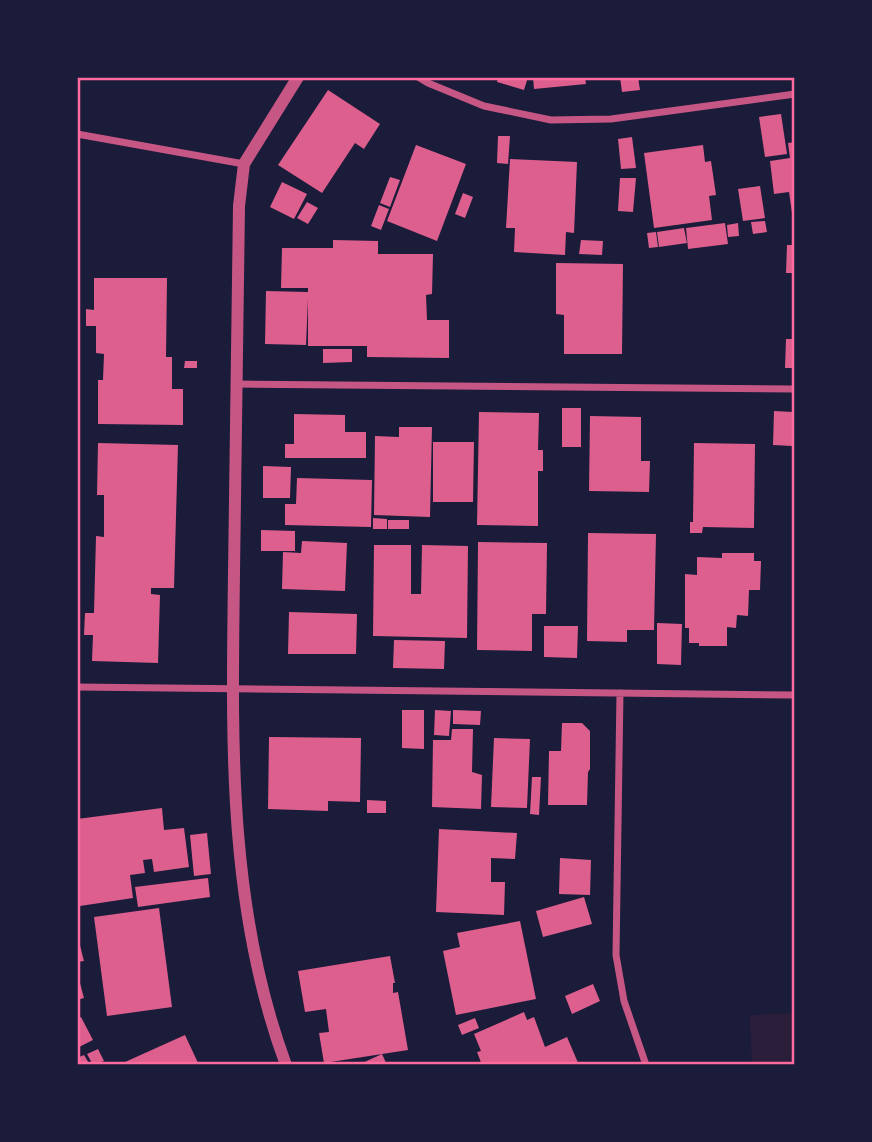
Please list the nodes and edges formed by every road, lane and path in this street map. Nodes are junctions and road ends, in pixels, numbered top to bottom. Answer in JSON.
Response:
{"nodes":[{"id":1,"x":298,"y":77,"type":"edge"},
{"id":2,"x":418,"y":77,"type":"edge"},
{"id":3,"x":795,"y":94,"type":"edge"},
{"id":4,"x":77,"y":134,"type":"edge"},
{"id":5,"x":244,"y":164,"type":"junction"},
{"id":6,"x":236,"y":384,"type":"junction"},
{"id":7,"x":795,"y":389,"type":"edge"},
{"id":8,"x":77,"y":687,"type":"edge"},
{"id":9,"x":232,"y":689,"type":"junction"},
{"id":10,"x":620,"y":693,"type":"junction"},
{"id":11,"x":795,"y":695,"type":"edge"},
{"id":12,"x":286,"y":1065,"type":"edge"},
{"id":13,"x":646,"y":1065,"type":"edge"}],
"edges":[{"from":1,"to":5,"type":"street"},
{"from":2,"to":3,"type":"street"},
{"from":4,"to":5,"type":"street"},
{"from":5,"to":6,"type":"street"},
{"from":6,"to":7,"type":"street"},
{"from":6,"to":9,"type":"street"},
{"from":8,"to":9,"type":"street"},
{"from":9,"to":10,"type":"street"},
{"from":9,"to":12,"type":"street"},
{"from":10,"to":11,"type":"street"},
{"from":10,"to":13,"type":"street"}]}
